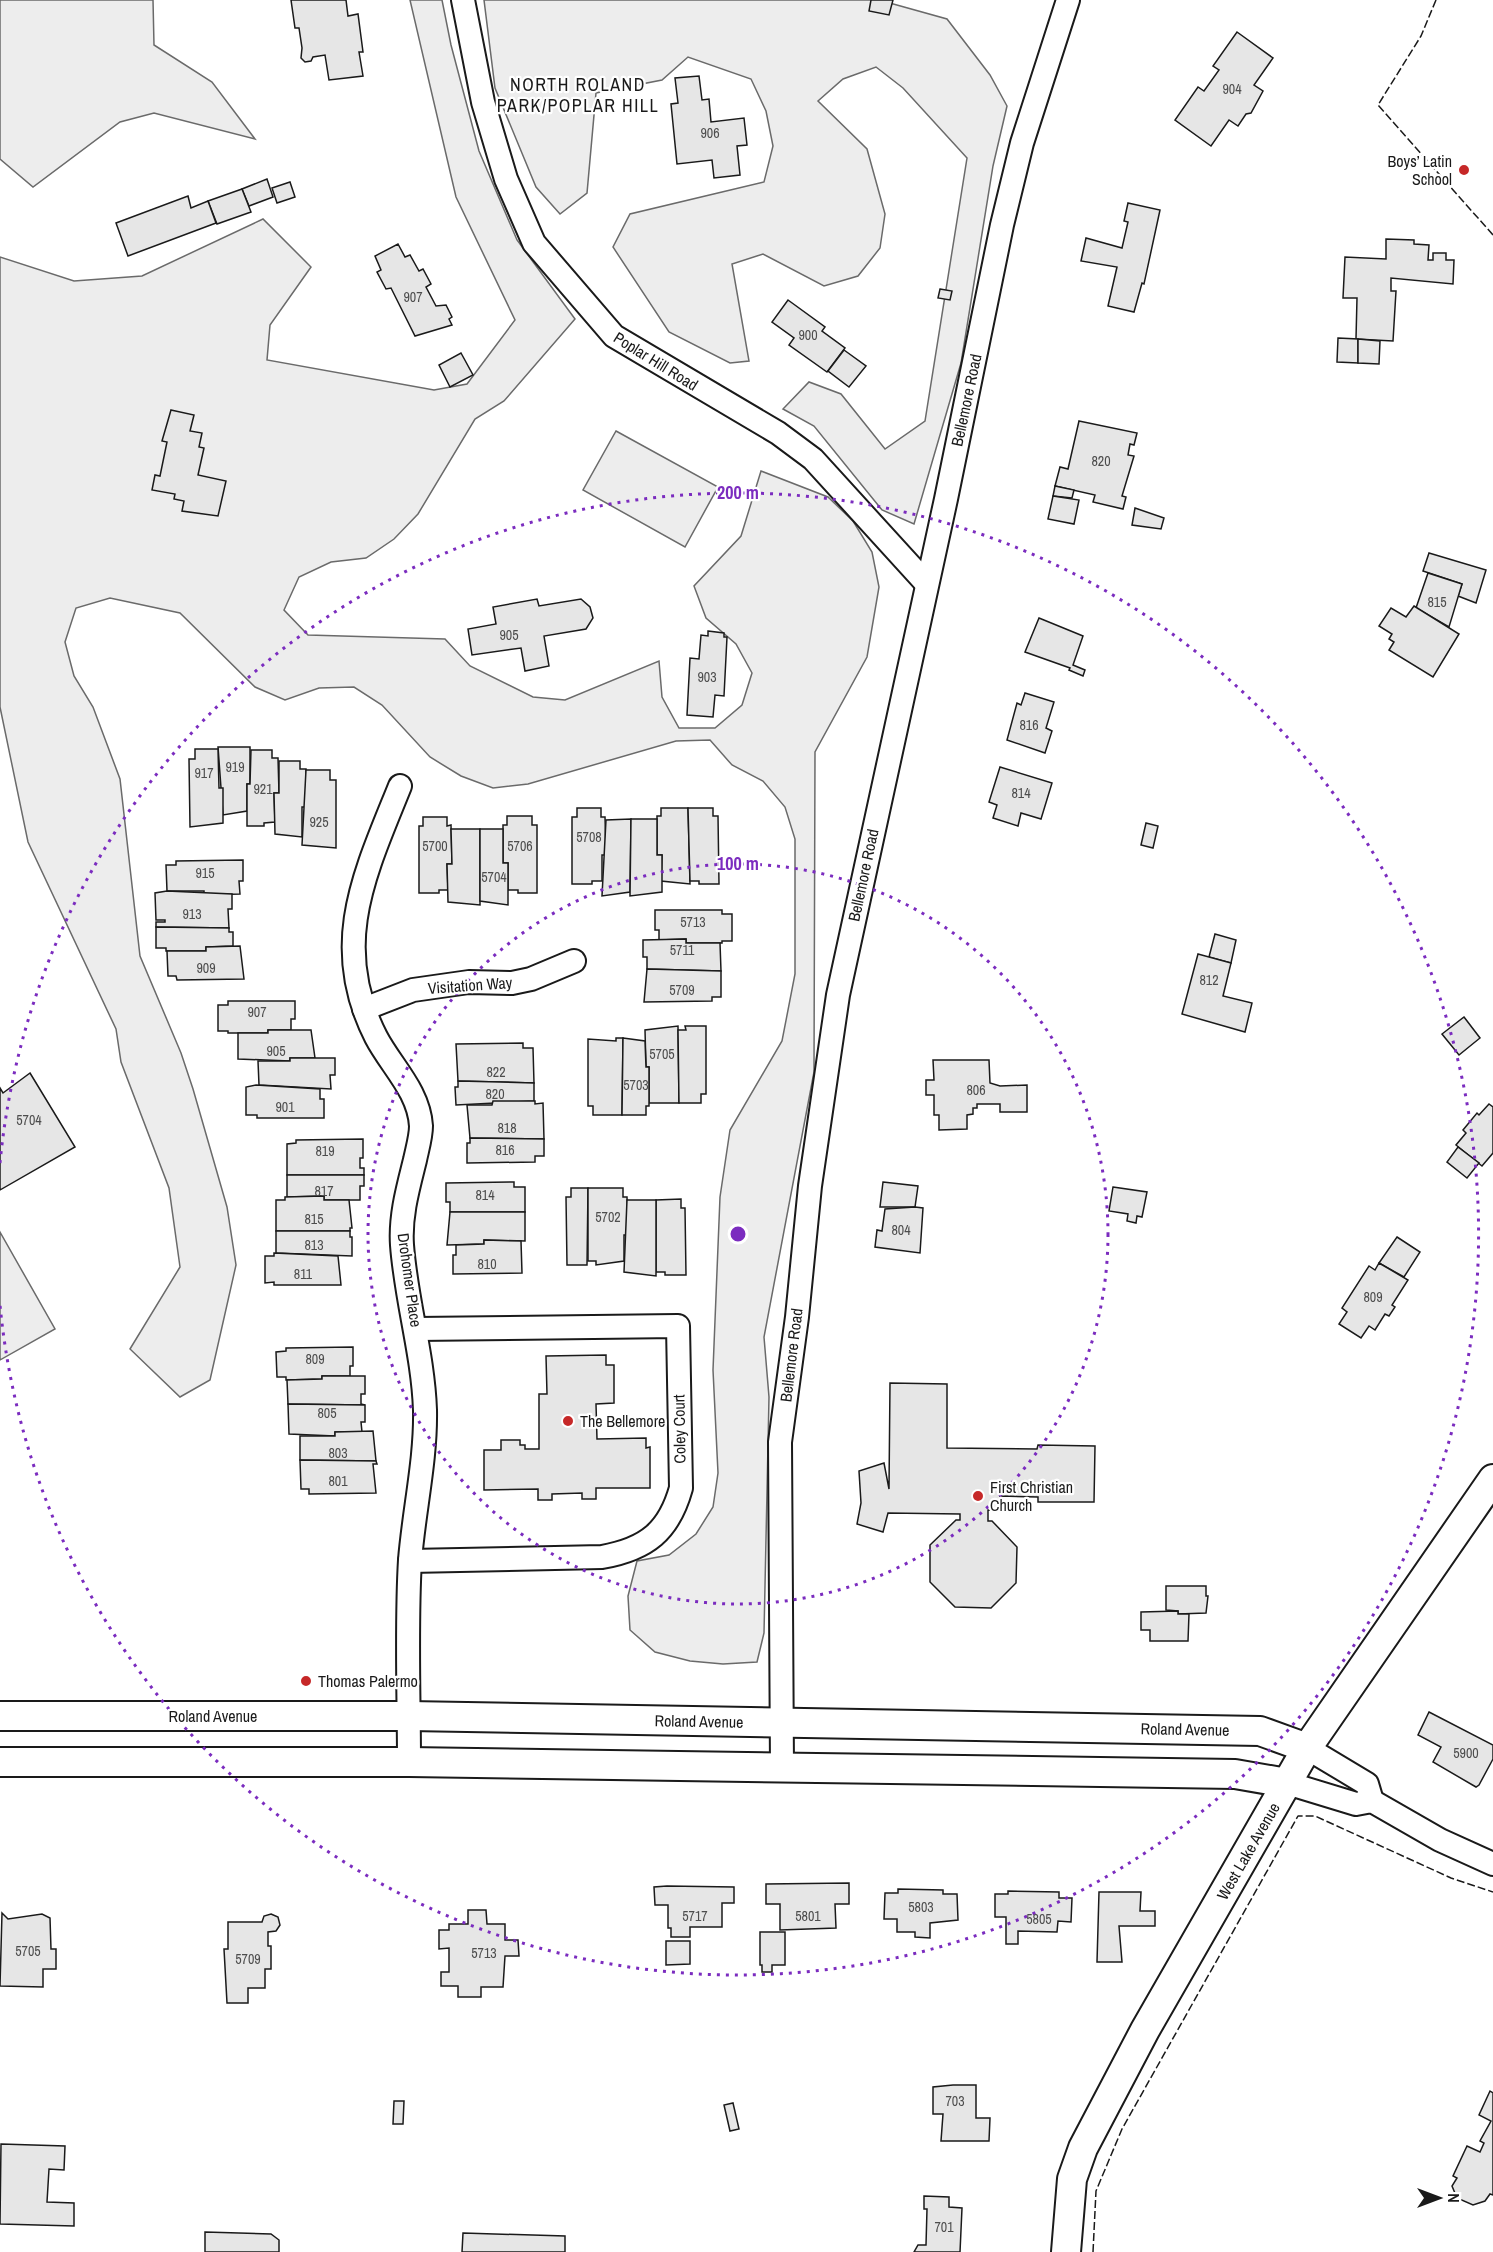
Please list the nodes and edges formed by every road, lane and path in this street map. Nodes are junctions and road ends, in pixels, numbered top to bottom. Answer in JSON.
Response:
{"nodes":[{"id":1,"x":463,"y":0,"type":"edge"},
{"id":2,"x":1068,"y":0,"type":"edge"},
{"id":3,"x":926,"y":584,"type":"junction"},
{"id":4,"x":400,"y":786,"type":"dead end"},
{"id":5,"x":574,"y":961,"type":"dead end"},
{"id":6,"x":364,"y":1009,"type":"junction"},
{"id":7,"x":416,"y":1329,"type":"junction"},
{"id":8,"x":1493,"y":1479,"type":"edge"},
{"id":9,"x":410,"y":1561,"type":"junction"},
{"id":10,"x":0,"y":1716,"type":"edge"},
{"id":11,"x":409,"y":1716,"type":"junction"},
{"id":12,"x":781,"y":1722,"type":"junction"},
{"id":13,"x":1307,"y":1748,"type":"junction"},
{"id":14,"x":0,"y":1762,"type":"edge"},
{"id":15,"x":409,"y":1762,"type":"junction"},
{"id":16,"x":782,"y":1767,"type":"junction"},
{"id":17,"x":1287,"y":1784,"type":"junction"},
{"id":18,"x":1372,"y":1801,"type":"junction"},
{"id":19,"x":1493,"y":1864,"type":"edge"},
{"id":20,"x":1066,"y":2252,"type":"edge"}],
"edges":[{"from":1,"to":3,"type":"street","name":"Poplar Hill Road"},
{"from":2,"to":3,"type":"street","name":"Bellemore Road"},
{"from":3,"to":12,"type":"street","name":"Bellemore Road"},
{"from":4,"to":6,"type":"street","name":"Drohomer Place"},
{"from":5,"to":6,"type":"street","name":"Visitation Way"},
{"from":6,"to":7,"type":"street","name":"Drohomer Place"},
{"from":7,"to":9,"type":"street","name":"Drohomer Place"},
{"from":7,"to":9,"type":"street","name":"Coley Court"},
{"from":8,"to":13,"type":"street","name":"West Lake Avenue"},
{"from":9,"to":11,"type":"street","name":"Drohomer Place"},
{"from":10,"to":11,"type":"street","name":"Roland Avenue"},
{"from":11,"to":12,"type":"street","name":"Roland Avenue"},
{"from":11,"to":15,"type":"street","name":"Drohomer Place"},
{"from":12,"to":13,"type":"street","name":"Roland Avenue"},
{"from":12,"to":16,"type":"street","name":"Bellemore Road"},
{"from":13,"to":17,"type":"street","name":"West Lake Avenue"},
{"from":13,"to":18,"type":"street","name":"Roland Avenue"},
{"from":14,"to":15,"type":"street","name":"Roland Avenue"},
{"from":15,"to":16,"type":"street","name":"Roland Avenue"},
{"from":16,"to":17,"type":"street","name":"Roland Avenue"},
{"from":17,"to":18,"type":"street","name":"Roland Avenue"},
{"from":17,"to":20,"type":"street","name":"West Lake Avenue"},
{"from":18,"to":19,"type":"street","name":"Roland Avenue"}]}
